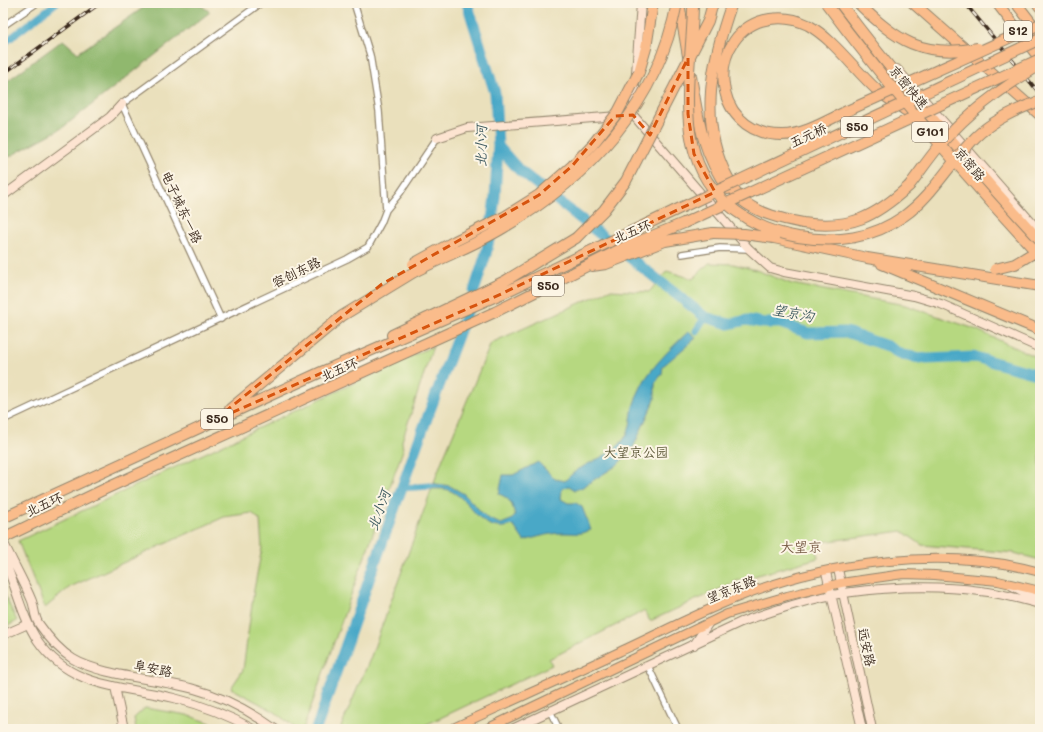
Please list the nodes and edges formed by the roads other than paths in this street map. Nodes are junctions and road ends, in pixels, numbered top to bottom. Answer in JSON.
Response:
{"nodes":[{"id":1,"x":37,"y":3,"type":"edge"},
{"id":2,"x":261,"y":3,"type":"edge"},
{"id":3,"x":354,"y":3,"type":"edge"},
{"id":4,"x":641,"y":3,"type":"edge"},
{"id":5,"x":653,"y":3,"type":"edge"},
{"id":6,"x":678,"y":3,"type":"edge"},
{"id":7,"x":693,"y":3,"type":"edge"},
{"id":8,"x":713,"y":3,"type":"edge"},
{"id":9,"x":717,"y":3,"type":"edge"},
{"id":10,"x":732,"y":3,"type":"edge"},
{"id":11,"x":826,"y":3,"type":"edge"},
{"id":12,"x":840,"y":3,"type":"edge"},
{"id":13,"x":844,"y":3,"type":"edge"},
{"id":14,"x":858,"y":3,"type":"edge"},
{"id":15,"x":912,"y":3,"type":"edge"},
{"id":16,"x":997,"y":3,"type":"edge"},
{"id":17,"x":1016,"y":3,"type":"edge"},
{"id":18,"x":1037,"y":3,"type":"edge"},
{"id":19,"x":1040,"y":7,"type":"edge"},
{"id":20,"x":708,"y":21,"type":"junction"},
{"id":21,"x":1040,"y":24,"type":"edge"},
{"id":22,"x":3,"y":26,"type":"edge"},
{"id":23,"x":1040,"y":34,"type":"edge"},
{"id":24,"x":1040,"y":40,"type":"edge"},
{"id":25,"x":994,"y":45,"type":"junction"},
{"id":26,"x":1040,"y":59,"type":"edge"},
{"id":27,"x":1040,"y":65,"type":"edge"},
{"id":28,"x":1040,"y":101,"type":"edge"},
{"id":29,"x":122,"y":104,"type":"junction"},
{"id":30,"x":905,"y":110,"type":"junction"},
{"id":31,"x":633,"y":115,"type":"junction"},
{"id":32,"x":1040,"y":115,"type":"edge"},
{"id":33,"x":437,"y":138,"type":"joint"},
{"id":34,"x":3,"y":190,"type":"edge"},
{"id":35,"x":3,"y":196,"type":"edge"},
{"id":36,"x":742,"y":201,"type":"junction"},
{"id":37,"x":386,"y":210,"type":"junction"},
{"id":38,"x":674,"y":211,"type":"joint"},
{"id":39,"x":1040,"y":232,"type":"edge"},
{"id":40,"x":1040,"y":241,"type":"edge"},
{"id":41,"x":1040,"y":248,"type":"edge"},
{"id":42,"x":749,"y":249,"type":"junction"},
{"id":43,"x":627,"y":251,"type":"junction"},
{"id":44,"x":682,"y":254,"type":"dead end"},
{"id":45,"x":1040,"y":256,"type":"edge"},
{"id":46,"x":867,"y":258,"type":"junction"},
{"id":47,"x":1040,"y":262,"type":"edge"},
{"id":48,"x":414,"y":268,"type":"junction"},
{"id":49,"x":966,"y":273,"type":"junction"},
{"id":50,"x":1040,"y":286,"type":"edge"},
{"id":51,"x":221,"y":319,"type":"junction"},
{"id":52,"x":1040,"y":330,"type":"edge"},
{"id":53,"x":1040,"y":348,"type":"edge"},
{"id":54,"x":319,"y":373,"type":"junction"},
{"id":55,"x":3,"y":420,"type":"edge"},
{"id":56,"x":215,"y":420,"type":"junction"},
{"id":57,"x":3,"y":518,"type":"edge"},
{"id":58,"x":5,"y":538,"type":"edge"},
{"id":59,"x":3,"y":557,"type":"edge"},
{"id":60,"x":838,"y":569,"type":"junction"},
{"id":61,"x":826,"y":572,"type":"junction"},
{"id":62,"x":1040,"y":572,"type":"edge"},
{"id":63,"x":1006,"y":582,"type":"junction"},
{"id":64,"x":841,"y":583,"type":"junction"},
{"id":65,"x":830,"y":586,"type":"junction"},
{"id":66,"x":1040,"y":591,"type":"edge"},
{"id":67,"x":843,"y":593,"type":"junction"},
{"id":68,"x":832,"y":596,"type":"junction"},
{"id":69,"x":1040,"y":600,"type":"edge"},
{"id":70,"x":1040,"y":604,"type":"edge"},
{"id":71,"x":28,"y":624,"type":"junction"},
{"id":72,"x":708,"y":624,"type":"junction"},
{"id":73,"x":3,"y":635,"type":"edge"},
{"id":74,"x":693,"y":645,"type":"junction"},
{"id":75,"x":648,"y":666,"type":"junction"},
{"id":76,"x":115,"y":687,"type":"junction"},
{"id":77,"x":550,"y":711,"type":"junction"},
{"id":78,"x":124,"y":729,"type":"edge"},
{"id":79,"x":253,"y":729,"type":"edge"},
{"id":80,"x":275,"y":729,"type":"edge"},
{"id":81,"x":451,"y":729,"type":"edge"},
{"id":82,"x":486,"y":729,"type":"edge"},
{"id":83,"x":512,"y":729,"type":"edge"},
{"id":84,"x":560,"y":729,"type":"edge"},
{"id":85,"x":678,"y":729,"type":"edge"},
{"id":86,"x":862,"y":729,"type":"edge"},
{"id":87,"x":872,"y":729,"type":"edge"}],
"edges":[{"from":1,"to":22,"type":"street"},
{"from":2,"to":29,"type":"street"},
{"from":3,"to":37,"type":"street","name":"容创东路"},
{"from":4,"to":31,"type":"street"},
{"from":5,"to":48,"type":"highway","bridge":true},
{"from":6,"to":36,"type":"highway"},
{"from":6,"to":48,"type":"highway","bridge":true},
{"from":7,"to":28,"type":"highway","bridge":true},
{"from":8,"to":20,"type":"highway","bridge":true},
{"from":9,"to":20,"type":"highway","bridge":true},
{"from":10,"to":36,"type":"highway"},
{"from":11,"to":30,"type":"street","name":"京密路","number":"G101"},
{"from":11,"to":45,"type":"highway","name":"京密快速","number":"G101","bridge":true},
{"from":12,"to":40,"type":"highway","name":"京密快速","number":"G101","bridge":true},
{"from":13,"to":39,"type":"street","name":"京密路","number":"G101"},
{"from":14,"to":25,"type":"highway","bridge":true},
{"from":15,"to":32,"type":"highway"},
{"from":16,"to":26,"type":"highway","number":"S12"},
{"from":17,"to":23,"type":"highway","number":"S12"},
{"from":18,"to":19,"type":"highway"},
{"from":20,"to":54,"type":"highway","bridge":true},
{"from":21,"to":25,"type":"highway","bridge":true},
{"from":24,"to":38,"type":"highway","name":"五元桥","number":"S50","bridge":true},
{"from":25,"to":30,"type":"highway","bridge":true},
{"from":26,"to":43,"type":"highway","name":"北五环","number":"S50","bridge":true},
{"from":27,"to":36,"type":"highway","bridge":true},
{"from":29,"to":34,"type":"street"},
{"from":29,"to":35,"type":"street"},
{"from":29,"to":51,"type":"street","name":"电子城东一路"},
{"from":30,"to":47,"type":"street","name":"京密路","number":"G101"},
{"from":31,"to":33,"type":"street"},
{"from":31,"to":42,"type":"street"},
{"from":33,"to":37,"type":"street"},
{"from":37,"to":51,"type":"street","name":"容创东路"},
{"from":38,"to":54,"type":"highway","name":"北五环","number":"S50"},
{"from":41,"to":49,"type":"highway","bridge":true},
{"from":42,"to":44,"type":"street"},
{"from":42,"to":53,"type":"street"},
{"from":43,"to":46,"type":"highway","bridge":true},
{"from":43,"to":58,"type":"highway","name":"北五环","number":"S50"},
{"from":46,"to":49,"type":"highway"},
{"from":46,"to":52,"type":"highway"},
{"from":48,"to":56,"type":"highway"},
{"from":49,"to":50,"type":"highway"},
{"from":51,"to":55,"type":"street","name":"容创东路"},
{"from":54,"to":56,"type":"highway","name":"北五环","number":"S50"},
{"from":56,"to":57,"type":"highway","name":"北五环","number":"S50"},
{"from":58,"to":80,"type":"street","name":"阜安路"},
{"from":59,"to":71,"type":"street","name":"阜安路"},
{"from":60,"to":61,"type":"main road","name":"望京东路"},
{"from":60,"to":62,"type":"main road","name":"望京东路"},
{"from":60,"to":64,"type":"street","name":"远安路"},
{"from":61,"to":65,"type":"street","name":"远安路"},
{"from":61,"to":81,"type":"main road","name":"望京东路"},
{"from":63,"to":64,"type":"main road","name":"望京东路"},
{"from":63,"to":66,"type":"main road","name":"望京东路"},
{"from":63,"to":69,"type":"street"},
{"from":64,"to":65,"type":"main road","name":"望京东路"},
{"from":64,"to":67,"type":"street","name":"远安路"},
{"from":65,"to":68,"type":"street","name":"远安路"},
{"from":65,"to":72,"type":"main road","name":"望京东路"},
{"from":67,"to":68,"type":"street"},
{"from":67,"to":70,"type":"street"},
{"from":67,"to":87,"type":"street","name":"远安路"},
{"from":68,"to":74,"type":"street"},
{"from":68,"to":86,"type":"street","name":"远安路"},
{"from":71,"to":73,"type":"street"},
{"from":71,"to":76,"type":"street","name":"阜安路"},
{"from":72,"to":74,"type":"street"},
{"from":72,"to":82,"type":"main road","name":"望京东路"},
{"from":74,"to":75,"type":"street"},
{"from":75,"to":77,"type":"street"},
{"from":75,"to":85,"type":"street"},
{"from":76,"to":78,"type":"street"},
{"from":76,"to":79,"type":"street","name":"阜安路"},
{"from":77,"to":83,"type":"street"},
{"from":77,"to":84,"type":"street"}]}
